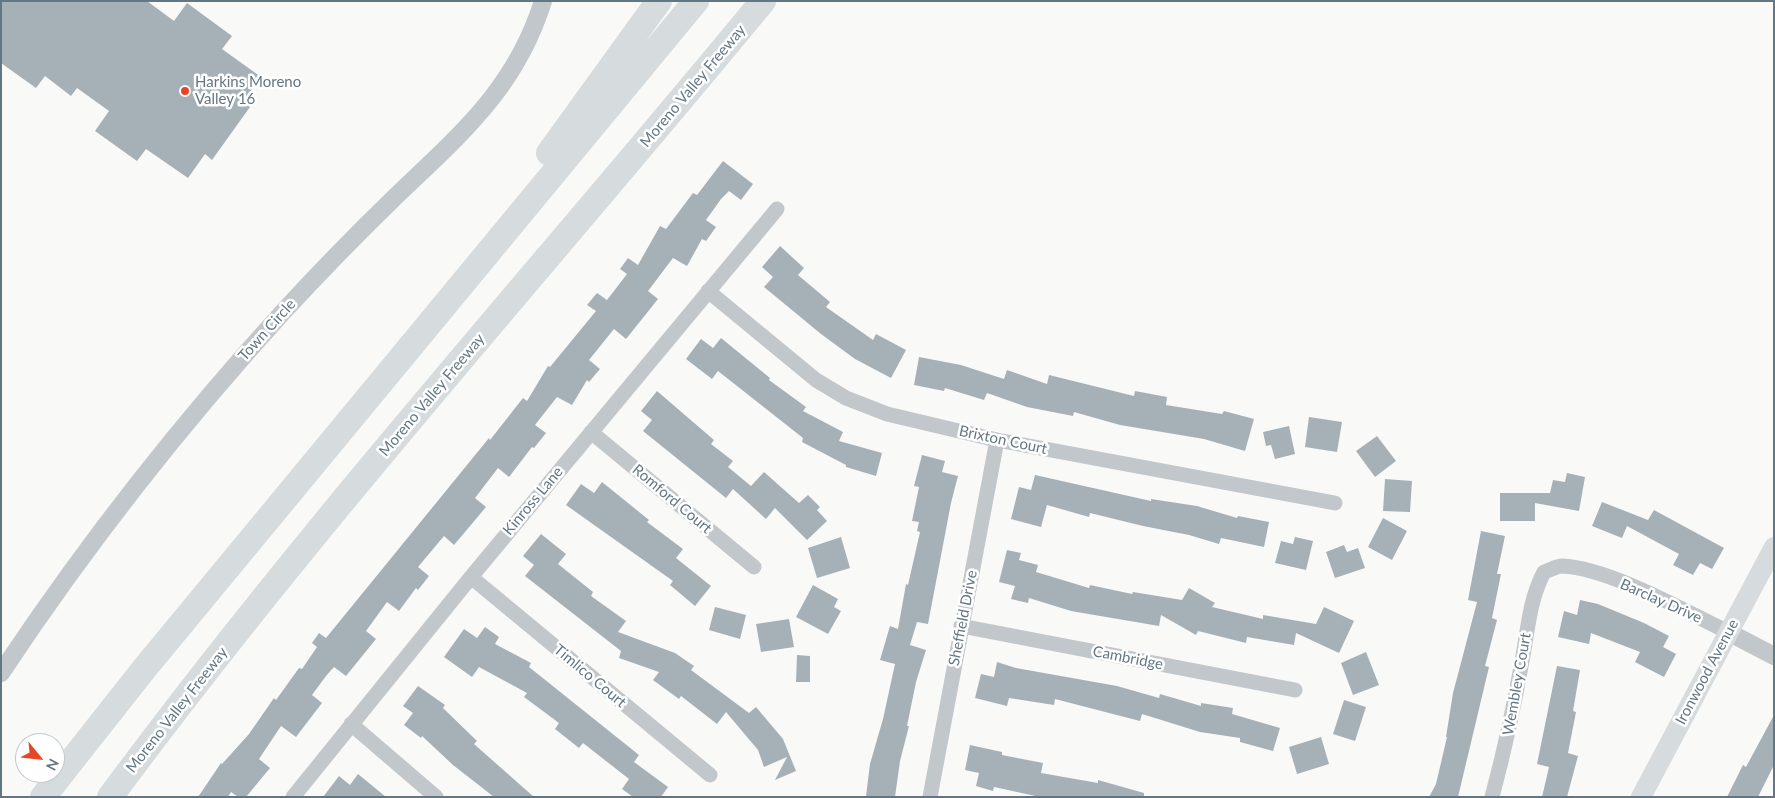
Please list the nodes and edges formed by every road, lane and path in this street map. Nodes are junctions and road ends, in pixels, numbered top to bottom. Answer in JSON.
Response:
{"nodes":[{"id":1,"x":543,"y":1,"type":"edge"},
{"id":2,"x":659,"y":1,"type":"edge"},
{"id":3,"x":696,"y":1,"type":"edge"},
{"id":4,"x":763,"y":1,"type":"edge"},
{"id":5,"x":772,"y":1,"type":"edge"},
{"id":6,"x":664,"y":121,"type":"junction"},
{"id":7,"x":777,"y":209,"type":"dead end"},
{"id":8,"x":708,"y":290,"type":"junction"},
{"id":9,"x":418,"y":336,"type":"junction"},
{"id":10,"x":591,"y":432,"type":"junction"},
{"id":11,"x":997,"y":440,"type":"junction"},
{"id":12,"x":1335,"y":503,"type":"dead end"},
{"id":13,"x":1774,"y":547,"type":"edge"},
{"id":14,"x":754,"y":566,"type":"dead end"},
{"id":15,"x":1544,"y":572,"type":"joint"},
{"id":16,"x":471,"y":576,"type":"junction"},
{"id":17,"x":961,"y":626,"type":"junction"},
{"id":18,"x":1728,"y":632,"type":"junction"},
{"id":19,"x":1774,"y":656,"type":"edge"},
{"id":20,"x":1,"y":673,"type":"edge"},
{"id":21,"x":1295,"y":690,"type":"dead end"},
{"id":22,"x":351,"y":724,"type":"junction"},
{"id":23,"x":710,"y":775,"type":"dead end"},
{"id":24,"x":43,"y":797,"type":"edge"},
{"id":25,"x":110,"y":797,"type":"edge"},
{"id":26,"x":293,"y":797,"type":"edge"},
{"id":27,"x":436,"y":797,"type":"edge"},
{"id":28,"x":930,"y":797,"type":"edge"},
{"id":29,"x":1492,"y":797,"type":"edge"},
{"id":30,"x":1641,"y":797,"type":"edge"}],
"edges":[{"from":1,"to":20,"type":"street","name":"Town Circle"},
{"from":2,"to":9,"type":"highway"},
{"from":3,"to":9,"type":"highway"},
{"from":4,"to":6,"type":"highway","name":"Moreno Valley Freeway"},
{"from":5,"to":6,"type":"highway"},
{"from":6,"to":25,"type":"highway","name":"Moreno Valley Freeway"},
{"from":7,"to":8,"type":"street","name":"Kinross Lane"},
{"from":8,"to":10,"type":"street","name":"Kinross Lane"},
{"from":8,"to":11,"type":"street","name":"Brixton Court"},
{"from":9,"to":24,"type":"highway"},
{"from":10,"to":14,"type":"street","name":"Romford Court"},
{"from":10,"to":16,"type":"street","name":"Kinross Lane"},
{"from":11,"to":12,"type":"street","name":"Brixton Court"},
{"from":11,"to":17,"type":"street","name":"Sheffield Drive"},
{"from":13,"to":18,"type":"main road","name":"Ironwood Avenue"},
{"from":15,"to":18,"type":"street","name":"Barclay Drive"},
{"from":15,"to":29,"type":"street","name":"Wembley Court"},
{"from":16,"to":22,"type":"street","name":"Kinross Lane"},
{"from":16,"to":23,"type":"street","name":"Timlico Court"},
{"from":17,"to":21,"type":"street","name":"Cambridge"},
{"from":17,"to":28,"type":"street","name":"Sheffield Drive"},
{"from":18,"to":19,"type":"street","name":"Barclay Drive"},
{"from":18,"to":30,"type":"main road","name":"Ironwood Avenue"},
{"from":22,"to":26,"type":"street","name":"Kinross Lane"},
{"from":22,"to":27,"type":"street"}]}
